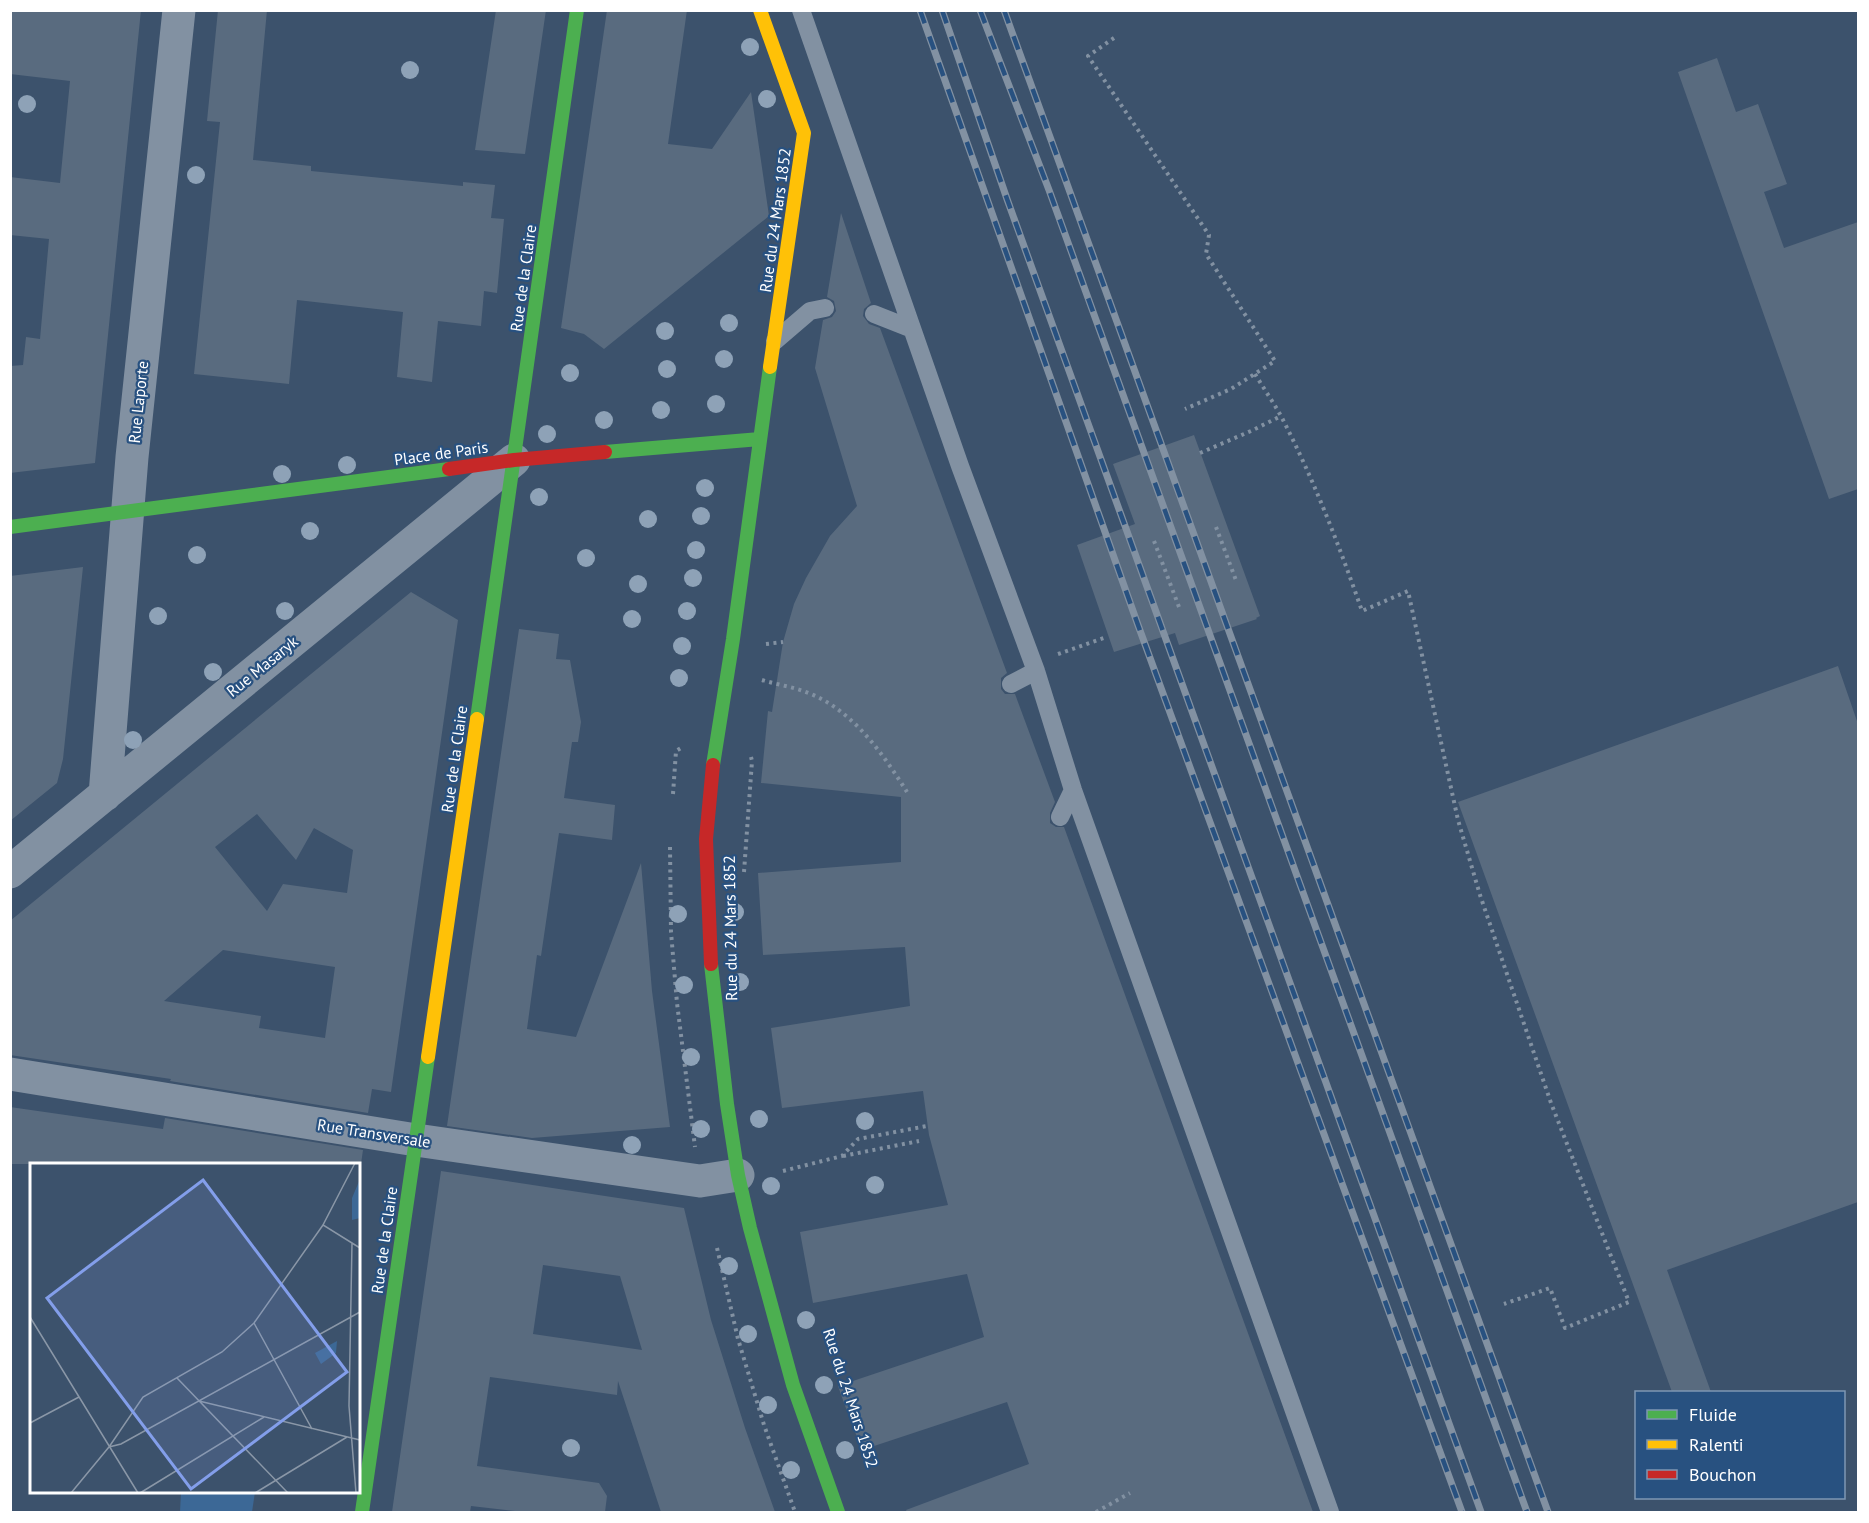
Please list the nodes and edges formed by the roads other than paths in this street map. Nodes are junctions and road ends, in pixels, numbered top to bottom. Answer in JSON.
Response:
{"nodes":[{"id":1,"x":179,"y":10,"type":"edge"},
{"id":2,"x":577,"y":10,"type":"edge"},
{"id":3,"x":760,"y":10,"type":"edge"},
{"id":4,"x":801,"y":10,"type":"edge"},
{"id":5,"x":825,"y":308,"type":"dead end"},
{"id":6,"x":874,"y":314,"type":"dead end"},
{"id":7,"x":912,"y":329,"type":"junction"},
{"id":8,"x":774,"y":342,"type":"junction"},
{"id":9,"x":760,"y":439,"type":"junction"},
{"id":10,"x":514,"y":460,"type":"junction"},
{"id":11,"x":128,"y":512,"type":"junction"},
{"id":12,"x":10,"y":527,"type":"edge"},
{"id":13,"x":1036,"y":671,"type":"junction"},
{"id":14,"x":1011,"y":684,"type":"dead end"},
{"id":15,"x":1073,"y":790,"type":"junction"},
{"id":16,"x":105,"y":795,"type":"junction"},
{"id":17,"x":1060,"y":817,"type":"dead end"},
{"id":18,"x":10,"y":872,"type":"edge"},
{"id":19,"x":10,"y":1074,"type":"edge"},
{"id":20,"x":416,"y":1140,"type":"junction"},
{"id":21,"x":738,"y":1175,"type":"junction"},
{"id":22,"x":362,"y":1512,"type":"edge"},
{"id":23,"x":838,"y":1512,"type":"edge"},
{"id":24,"x":1330,"y":1512,"type":"edge"}],
"edges":[{"from":1,"to":11,"type":"street","name":"Rue Laporte"},
{"from":2,"to":10,"type":"street","name":"Rue de la Claire"},
{"from":3,"to":8,"type":"street","name":"Rue du 24 Mars 1852"},
{"from":4,"to":7,"type":"lane"},
{"from":5,"to":8,"type":"lane"},
{"from":6,"to":7,"type":"lane"},
{"from":7,"to":13,"type":"lane"},
{"from":8,"to":9,"type":"street","name":"Rue du 24 Mars 1852"},
{"from":9,"to":10,"type":"street","name":"Place de Paris"},
{"from":9,"to":21,"type":"street","name":"Rue du 24 Mars 1852"},
{"from":10,"to":11,"type":"street","name":"Place de Paris"},
{"from":10,"to":16,"type":"street","name":"Rue Masaryk"},
{"from":10,"to":20,"type":"street","name":"Rue de la Claire"},
{"from":11,"to":12,"type":"street","name":"Place de Paris"},
{"from":11,"to":16,"type":"street","name":"Rue Laporte"},
{"from":13,"to":14,"type":"lane"},
{"from":13,"to":15,"type":"lane"},
{"from":15,"to":17,"type":"lane"},
{"from":15,"to":24,"type":"lane"},
{"from":16,"to":18,"type":"street","name":"Rue Masaryk"},
{"from":19,"to":20,"type":"street","name":"Rue Transversale"},
{"from":20,"to":21,"type":"street","name":"Rue Transversale"},
{"from":20,"to":22,"type":"street","name":"Rue de la Claire"},
{"from":21,"to":23,"type":"street","name":"Rue du 24 Mars 1852"}]}
